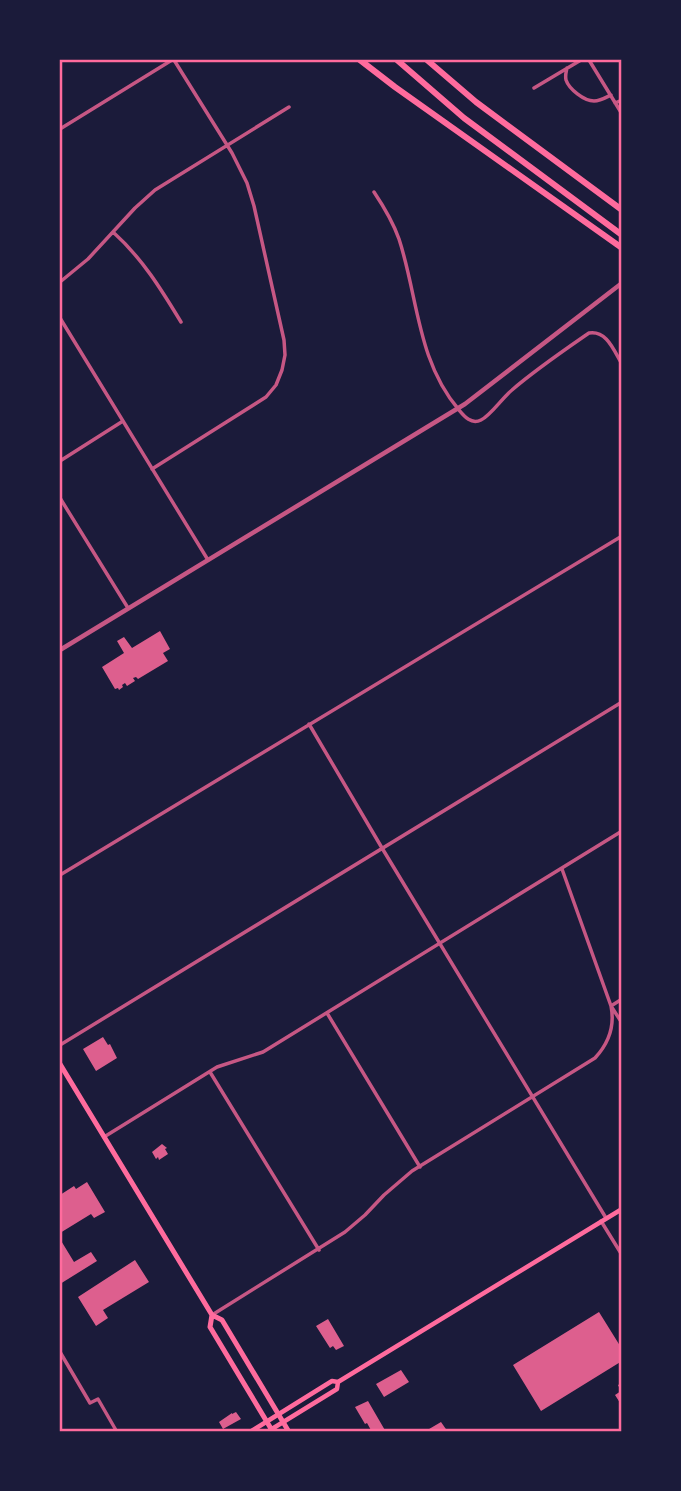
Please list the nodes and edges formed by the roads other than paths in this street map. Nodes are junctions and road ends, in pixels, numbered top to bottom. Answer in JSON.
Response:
{"nodes":[{"id":1,"x":173,"y":60,"type":"edge"},
{"id":2,"x":360,"y":60,"type":"edge"},
{"id":3,"x":397,"y":60,"type":"edge"},
{"id":4,"x":427,"y":60,"type":"edge"},
{"id":5,"x":581,"y":60,"type":"edge"},
{"id":6,"x":589,"y":60,"type":"edge"},
{"id":7,"x":567,"y":68,"type":"junction"},
{"id":8,"x":534,"y":88,"type":"dead end"},
{"id":9,"x":611,"y":95,"type":"junction"},
{"id":10,"x":621,"y":100,"type":"edge"},
{"id":11,"x":615,"y":103,"type":"junction"},
{"id":12,"x":289,"y":107,"type":"dead end"},
{"id":13,"x":621,"y":114,"type":"edge"},
{"id":14,"x":60,"y":129,"type":"edge"},
{"id":15,"x":227,"y":145,"type":"junction"},
{"id":16,"x":374,"y":192,"type":"dead end"},
{"id":17,"x":621,"y":210,"type":"edge"},
{"id":18,"x":113,"y":232,"type":"junction"},
{"id":19,"x":621,"y":235,"type":"edge"},
{"id":20,"x":621,"y":248,"type":"edge"},
{"id":21,"x":60,"y":282,"type":"edge"},
{"id":22,"x":621,"y":283,"type":"edge"},
{"id":23,"x":60,"y":318,"type":"edge"},
{"id":24,"x":181,"y":322,"type":"dead end"},
{"id":25,"x":621,"y":364,"type":"edge"},
{"id":26,"x":457,"y":408,"type":"junction"},
{"id":27,"x":123,"y":421,"type":"junction"},
{"id":28,"x":60,"y":461,"type":"edge"},
{"id":29,"x":152,"y":469,"type":"junction"},
{"id":30,"x":60,"y":498,"type":"edge"},
{"id":31,"x":621,"y":536,"type":"edge"},
{"id":32,"x":208,"y":560,"type":"junction"},
{"id":33,"x":128,"y":608,"type":"junction"},
{"id":34,"x":60,"y":650,"type":"edge"},
{"id":35,"x":621,"y":702,"type":"edge"},
{"id":36,"x":309,"y":724,"type":"junction"},
{"id":37,"x":621,"y":831,"type":"edge"},
{"id":38,"x":382,"y":848,"type":"junction"},
{"id":39,"x":562,"y":868,"type":"junction"},
{"id":40,"x":60,"y":875,"type":"edge"},
{"id":41,"x":439,"y":943,"type":"junction"},
{"id":42,"x":621,"y":999,"type":"edge"},
{"id":43,"x":611,"y":1006,"type":"junction"},
{"id":44,"x":327,"y":1013,"type":"junction"},
{"id":45,"x":621,"y":1023,"type":"edge"},
{"id":46,"x":60,"y":1045,"type":"edge"},
{"id":47,"x":60,"y":1064,"type":"edge"},
{"id":48,"x":210,"y":1072,"type":"junction"},
{"id":49,"x":533,"y":1097,"type":"junction"},
{"id":50,"x":104,"y":1137,"type":"junction"},
{"id":51,"x":420,"y":1167,"type":"junction"},
{"id":52,"x":621,"y":1209,"type":"edge"},
{"id":53,"x":603,"y":1220,"type":"junction"},
{"id":54,"x":319,"y":1250,"type":"junction"},
{"id":55,"x":621,"y":1255,"type":"edge"},
{"id":56,"x":212,"y":1315,"type":"junction"},
{"id":57,"x":60,"y":1352,"type":"edge"},
{"id":58,"x":62,"y":1360,"type":"edge"},
{"id":59,"x":338,"y":1382,"type":"junction"},
{"id":60,"x":278,"y":1414,"type":"junction"},
{"id":61,"x":267,"y":1421,"type":"junction"},
{"id":62,"x":283,"y":1422,"type":"junction"},
{"id":63,"x":271,"y":1431,"type":"edge"},
{"id":64,"x":117,"y":1432,"type":"edge"},
{"id":65,"x":250,"y":1432,"type":"edge"},
{"id":66,"x":289,"y":1432,"type":"edge"}],
"edges":[{"from":1,"to":14,"type":"street"},
{"from":1,"to":15,"type":"street"},
{"from":2,"to":20,"type":"highway"},
{"from":3,"to":19,"type":"highway"},
{"from":4,"to":17,"type":"highway"},
{"from":5,"to":7,"type":"street"},
{"from":6,"to":9,"type":"street"},
{"from":7,"to":8,"type":"street"},
{"from":7,"to":9,"type":"street"},
{"from":9,"to":11,"type":"street"},
{"from":10,"to":11,"type":"street"},
{"from":11,"to":13,"type":"street"},
{"from":12,"to":15,"type":"street"},
{"from":15,"to":18,"type":"street"},
{"from":15,"to":29,"type":"street"},
{"from":16,"to":26,"type":"street"},
{"from":18,"to":21,"type":"street"},
{"from":18,"to":24,"type":"street"},
{"from":22,"to":26,"type":"street"},
{"from":23,"to":27,"type":"street"},
{"from":25,"to":26,"type":"street"},
{"from":26,"to":32,"type":"street"},
{"from":27,"to":28,"type":"street"},
{"from":27,"to":29,"type":"street"},
{"from":29,"to":32,"type":"street"},
{"from":30,"to":33,"type":"street"},
{"from":31,"to":36,"type":"street"},
{"from":32,"to":33,"type":"street"},
{"from":33,"to":34,"type":"street"},
{"from":35,"to":38,"type":"street"},
{"from":36,"to":38,"type":"street"},
{"from":36,"to":40,"type":"street"},
{"from":37,"to":39,"type":"street"},
{"from":38,"to":41,"type":"street"},
{"from":38,"to":46,"type":"street"},
{"from":39,"to":41,"type":"street"},
{"from":39,"to":43,"type":"street"},
{"from":41,"to":44,"type":"street"},
{"from":41,"to":49,"type":"street"},
{"from":42,"to":43,"type":"street"},
{"from":43,"to":45,"type":"street"},
{"from":43,"to":49,"type":"street"},
{"from":44,"to":48,"type":"street"},
{"from":44,"to":51,"type":"street"},
{"from":47,"to":50,"type":"main road"},
{"from":48,"to":50,"type":"street"},
{"from":48,"to":54,"type":"street"},
{"from":49,"to":51,"type":"street"},
{"from":49,"to":53,"type":"street"},
{"from":50,"to":56,"type":"main road"},
{"from":51,"to":54,"type":"street"},
{"from":52,"to":53,"type":"main road"},
{"from":53,"to":55,"type":"street"},
{"from":53,"to":59,"type":"main road"},
{"from":54,"to":56,"type":"street"},
{"from":56,"to":60,"type":"main road"},
{"from":56,"to":61,"type":"main road"},
{"from":57,"to":58,"type":"street"},
{"from":58,"to":64,"type":"street"},
{"from":59,"to":60,"type":"main road"},
{"from":59,"to":62,"type":"main road"},
{"from":60,"to":61,"type":"main road"},
{"from":60,"to":62,"type":"main road"},
{"from":61,"to":63,"type":"main road"},
{"from":61,"to":65,"type":"main road"},
{"from":62,"to":63,"type":"main road"},
{"from":62,"to":66,"type":"main road"}]}
